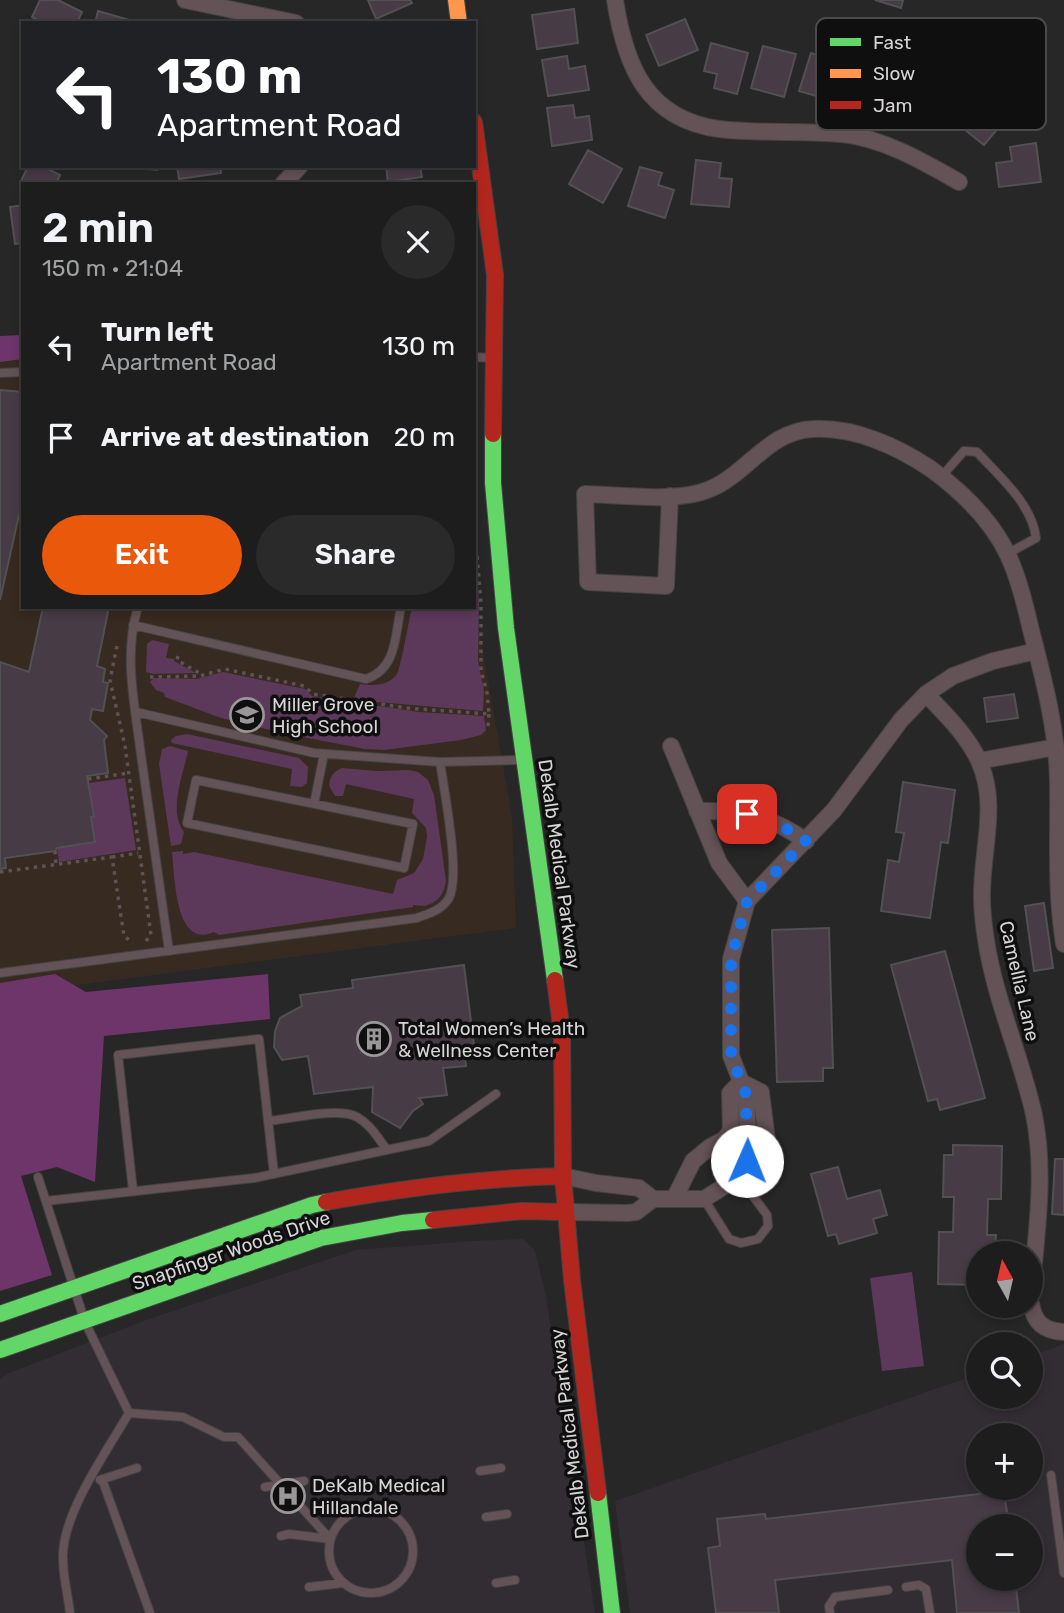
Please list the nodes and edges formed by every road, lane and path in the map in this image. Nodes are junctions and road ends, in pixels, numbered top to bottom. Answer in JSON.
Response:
{"nodes":[{"id":1,"x":184,"y":0,"type":"edge"},
{"id":2,"x":456,"y":0,"type":"edge"},
{"id":3,"x":615,"y":0,"type":"edge"},
{"id":4,"x":286,"y":21,"type":"edge"},
{"id":5,"x":459,"y":21,"type":"edge"},
{"id":6,"x":476,"y":137,"type":"edge"},
{"id":7,"x":298,"y":168,"type":"edge"},
{"id":8,"x":286,"y":182,"type":"edge"},
{"id":9,"x":960,"y":182,"type":"dead end"},
{"id":10,"x":476,"y":357,"type":"edge"},
{"id":11,"x":495,"y":358,"type":"junction"},
{"id":12,"x":21,"y":372,"type":"edge"},
{"id":13,"x":0,"y":373,"type":"edge"},
{"id":14,"x":941,"y":477,"type":"junction"},
{"id":15,"x":670,"y":496,"type":"junction"},
{"id":16,"x":1007,"y":554,"type":"junction"},
{"id":17,"x":137,"y":609,"type":"edge"},
{"id":18,"x":401,"y":609,"type":"edge"},
{"id":19,"x":133,"y":625,"type":"junction"},
{"id":20,"x":1036,"y":651,"type":"junction"},
{"id":21,"x":178,"y":656,"type":"dead end"},
{"id":22,"x":203,"y":675,"type":"dead end"},
{"id":23,"x":110,"y":681,"type":"dead end"},
{"id":24,"x":926,"y":694,"type":"junction"},
{"id":25,"x":136,"y":712,"type":"junction"},
{"id":26,"x":489,"y":715,"type":"dead end"},
{"id":27,"x":488,"y":726,"type":"dead end"},
{"id":28,"x":671,"y":746,"type":"dead end"},
{"id":29,"x":1056,"y":747,"type":"junction"},
{"id":30,"x":324,"y":754,"type":"junction"},
{"id":31,"x":526,"y":760,"type":"junction"},
{"id":32,"x":979,"y":761,"type":"junction"},
{"id":33,"x":440,"y":762,"type":"junction"},
{"id":34,"x":129,"y":773,"type":"junction"},
{"id":35,"x":88,"y":779,"type":"dead end"},
{"id":36,"x":314,"y":804,"type":"junction"},
{"id":37,"x":697,"y":811,"type":"junction"},
{"id":38,"x":806,"y":841,"type":"junction"},
{"id":39,"x":55,"y":851,"type":"dead end"},
{"id":40,"x":138,"y":853,"type":"junction"},
{"id":41,"x":113,"y":857,"type":"junction"},
{"id":42,"x":56,"y":865,"type":"junction"},
{"id":43,"x":0,"y":872,"type":"edge"},
{"id":44,"x":747,"y":901,"type":"junction"},
{"id":45,"x":1064,"y":944,"type":"edge"},
{"id":46,"x":169,"y":950,"type":"junction"},
{"id":47,"x":0,"y":973,"type":"edge"},
{"id":48,"x":741,"y":1082,"type":"junction"},
{"id":49,"x":496,"y":1094,"type":"dead end"},
{"id":50,"x":268,"y":1121,"type":"junction"},
{"id":51,"x":731,"y":1130,"type":"junction"},
{"id":52,"x":748,"y":1130,"type":"junction"},
{"id":53,"x":766,"y":1130,"type":"junction"},
{"id":54,"x":387,"y":1150,"type":"junction"},
{"id":55,"x":743,"y":1172,"type":"junction"},
{"id":56,"x":274,"y":1174,"type":"junction"},
{"id":57,"x":563,"y":1175,"type":"junction"},
{"id":58,"x":38,"y":1177,"type":"dead end"},
{"id":59,"x":133,"y":1191,"type":"junction"},
{"id":60,"x":653,"y":1199,"type":"junction"},
{"id":61,"x":674,"y":1199,"type":"junction"},
{"id":62,"x":704,"y":1199,"type":"junction"},
{"id":63,"x":46,"y":1201,"type":"junction"},
{"id":64,"x":566,"y":1212,"type":"junction"},
{"id":65,"x":1036,"y":1241,"type":"edge"},
{"id":66,"x":74,"y":1289,"type":"junction"},
{"id":67,"x":0,"y":1314,"type":"edge"},
{"id":68,"x":1035,"y":1318,"type":"edge"},
{"id":69,"x":85,"y":1322,"type":"junction"},
{"id":70,"x":1064,"y":1332,"type":"edge"},
{"id":71,"x":0,"y":1350,"type":"edge"},
{"id":72,"x":129,"y":1413,"type":"junction"},
{"id":73,"x":137,"y":1468,"type":"dead end"},
{"id":74,"x":501,"y":1468,"type":"dead end"},
{"id":75,"x":480,"y":1471,"type":"dead end"},
{"id":76,"x":1051,"y":1475,"type":"dead end"},
{"id":77,"x":103,"y":1479,"type":"junction"},
{"id":78,"x":304,"y":1482,"type":"dead end"},
{"id":79,"x":88,"y":1484,"type":"junction"},
{"id":80,"x":281,"y":1484,"type":"junction"},
{"id":81,"x":265,"y":1487,"type":"dead end"},
{"id":82,"x":507,"y":1514,"type":"dead end"},
{"id":83,"x":486,"y":1517,"type":"dead end"},
{"id":84,"x":281,"y":1536,"type":"dead end"},
{"id":85,"x":330,"y":1539,"type":"junction"},
{"id":86,"x":1064,"y":1573,"type":"edge"},
{"id":87,"x":515,"y":1580,"type":"dead end"},
{"id":88,"x":343,"y":1583,"type":"junction"},
{"id":89,"x":496,"y":1583,"type":"dead end"},
{"id":90,"x":309,"y":1587,"type":"dead end"},
{"id":91,"x":906,"y":1587,"type":"dead end"},
{"id":92,"x":888,"y":1590,"type":"dead end"},
{"id":93,"x":70,"y":1613,"type":"edge"},
{"id":94,"x":150,"y":1613,"type":"edge"},
{"id":95,"x":612,"y":1613,"type":"edge"},
{"id":96,"x":830,"y":1613,"type":"edge"},
{"id":97,"x":930,"y":1613,"type":"edge"}],
"edges":[{"from":1,"to":4,"type":"street"},
{"from":2,"to":5,"type":"main road"},
{"from":3,"to":9,"type":"street"},
{"from":6,"to":11,"type":"main road","name":"Dekalb Medical Parkway"},
{"from":7,"to":8,"type":"street"},
{"from":10,"to":11,"type":"lane"},
{"from":11,"to":31,"type":"main road","name":"Dekalb Medical Parkway"},
{"from":12,"to":13,"type":"lane"},
{"from":14,"to":15,"type":"street"},
{"from":14,"to":16,"type":"street"},
{"from":14,"to":16,"type":"lane"},
{"from":15,"to":15,"type":"street"},
{"from":16,"to":20,"type":"street"},
{"from":17,"to":19,"type":"lane"},
{"from":18,"to":19,"type":"lane"},
{"from":19,"to":25,"type":"lane"},
{"from":20,"to":24,"type":"street"},
{"from":20,"to":29,"type":"street"},
{"from":21,"to":22,"type":"path"},
{"from":23,"to":34,"type":"path"},
{"from":24,"to":32,"type":"street","name":"Camellia Lane"},
{"from":24,"to":38,"type":"street"},
{"from":25,"to":30,"type":"lane"},
{"from":25,"to":46,"type":"lane"},
{"from":26,"to":27,"type":"path"},
{"from":28,"to":37,"type":"street"},
{"from":29,"to":32,"type":"street"},
{"from":29,"to":45,"type":"street"},
{"from":30,"to":33,"type":"lane"},
{"from":30,"to":36,"type":"lane"},
{"from":31,"to":33,"type":"lane"},
{"from":31,"to":57,"type":"main road","name":"Dekalb Medical Parkway"},
{"from":32,"to":65,"type":"street","name":"Camellia Lane"},
{"from":33,"to":46,"type":"lane"},
{"from":34,"to":35,"type":"path"},
{"from":34,"to":40,"type":"path"},
{"from":36,"to":36,"type":"lane"},
{"from":37,"to":38,"type":"street"},
{"from":37,"to":44,"type":"street"},
{"from":38,"to":44,"type":"street"},
{"from":39,"to":42,"type":"path"},
{"from":40,"to":41,"type":"path"},
{"from":40,"to":41,"type":"path"},
{"from":41,"to":42,"type":"path"},
{"from":42,"to":43,"type":"path"},
{"from":44,"to":48,"type":"street"},
{"from":46,"to":47,"type":"lane"},
{"from":48,"to":51,"type":"street"},
{"from":48,"to":52,"type":"street"},
{"from":48,"to":53,"type":"street"},
{"from":49,"to":54,"type":"lane"},
{"from":50,"to":54,"type":"lane"},
{"from":50,"to":56,"type":"lane"},
{"from":50,"to":59,"type":"lane"},
{"from":51,"to":52,"type":"street"},
{"from":51,"to":61,"type":"street"},
{"from":52,"to":53,"type":"street"},
{"from":52,"to":55,"type":"street"},
{"from":53,"to":55,"type":"street"},
{"from":54,"to":56,"type":"lane"},
{"from":55,"to":62,"type":"street"},
{"from":55,"to":62,"type":"lane"},
{"from":56,"to":59,"type":"lane"},
{"from":57,"to":60,"type":"street"},
{"from":57,"to":64,"type":"main road","name":"Dekalb Medical Parkway"},
{"from":57,"to":66,"type":"main road","name":"Snapfinger Woods Drive"},
{"from":58,"to":63,"type":"lane"},
{"from":59,"to":63,"type":"lane"},
{"from":60,"to":61,"type":"street"},
{"from":60,"to":64,"type":"street"},
{"from":61,"to":62,"type":"street"},
{"from":63,"to":66,"type":"lane"},
{"from":64,"to":69,"type":"main road","name":"Snapfinger Woods Drive"},
{"from":64,"to":95,"type":"main road","name":"Dekalb Medical Parkway"},
{"from":66,"to":67,"type":"main road","name":"Snapfinger Woods Drive"},
{"from":66,"to":69,"type":"lane"},
{"from":68,"to":70,"type":"street"},
{"from":69,"to":71,"type":"main road","name":"Snapfinger Woods Drive"},
{"from":69,"to":72,"type":"lane"},
{"from":72,"to":79,"type":"lane"},
{"from":72,"to":80,"type":"lane"},
{"from":73,"to":77,"type":"lane"},
{"from":74,"to":75,"type":"lane"},
{"from":76,"to":86,"type":"lane"},
{"from":77,"to":79,"type":"lane"},
{"from":77,"to":94,"type":"lane"},
{"from":78,"to":80,"type":"lane"},
{"from":79,"to":93,"type":"lane"},
{"from":80,"to":81,"type":"lane"},
{"from":80,"to":85,"type":"lane"},
{"from":82,"to":83,"type":"lane"},
{"from":84,"to":85,"type":"lane"},
{"from":85,"to":88,"type":"lane"},
{"from":85,"to":88,"type":"lane"},
{"from":87,"to":89,"type":"lane"},
{"from":88,"to":90,"type":"lane"},
{"from":91,"to":97,"type":"lane"},
{"from":92,"to":96,"type":"lane"}]}
